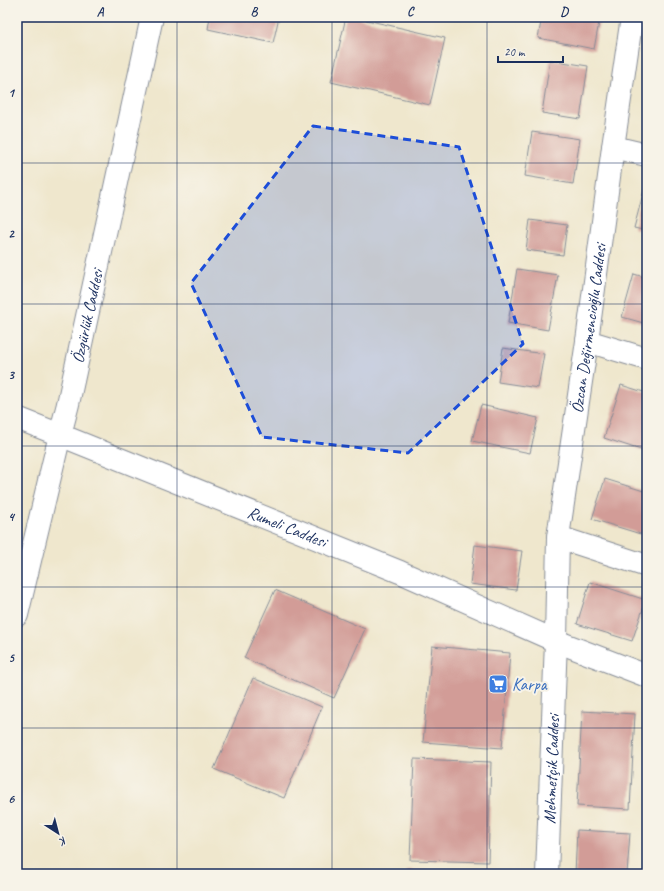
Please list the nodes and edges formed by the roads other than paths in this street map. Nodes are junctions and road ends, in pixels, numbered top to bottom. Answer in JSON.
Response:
{"nodes":[{"id":1,"x":152,"y":17,"type":"edge"},
{"id":2,"x":632,"y":17,"type":"edge"},
{"id":3,"x":613,"y":147,"type":"junction"},
{"id":4,"x":647,"y":155,"type":"edge"},
{"id":5,"x":587,"y":341,"type":"junction"},
{"id":6,"x":647,"y":359,"type":"edge"},
{"id":7,"x":17,"y":418,"type":"edge"},
{"id":8,"x":60,"y":435,"type":"junction"},
{"id":9,"x":558,"y":537,"type":"junction"},
{"id":10,"x":647,"y":566,"type":"edge"},
{"id":11,"x":17,"y":615,"type":"edge"},
{"id":12,"x":556,"y":641,"type":"junction"},
{"id":13,"x":647,"y":676,"type":"edge"},
{"id":14,"x":547,"y":874,"type":"edge"}],
"edges":[{"from":1,"to":8,"type":"main road","name":"Özgürlük Caddesi"},
{"from":2,"to":3,"type":"main road","name":"Özcan Değirmencioğlu Caddesi"},
{"from":3,"to":4,"type":"main road"},
{"from":3,"to":5,"type":"main road","name":"Özcan Değirmencioğlu Caddesi"},
{"from":5,"to":6,"type":"main road"},
{"from":5,"to":9,"type":"main road","name":"Özcan Değirmencioğlu Caddesi"},
{"from":7,"to":8,"type":"main road","name":"Rumeli Caddesi"},
{"from":8,"to":11,"type":"main road","name":"Özgürlük Caddesi"},
{"from":8,"to":12,"type":"main road","name":"Rumeli Caddesi"},
{"from":9,"to":10,"type":"main road"},
{"from":9,"to":12,"type":"main road","name":"Özcan Değirmencioğlu Caddesi"},
{"from":12,"to":13,"type":"main road","name":"Rumeli Caddesi"},
{"from":12,"to":14,"type":"main road","name":"Mehmetçik Caddesi"}]}
